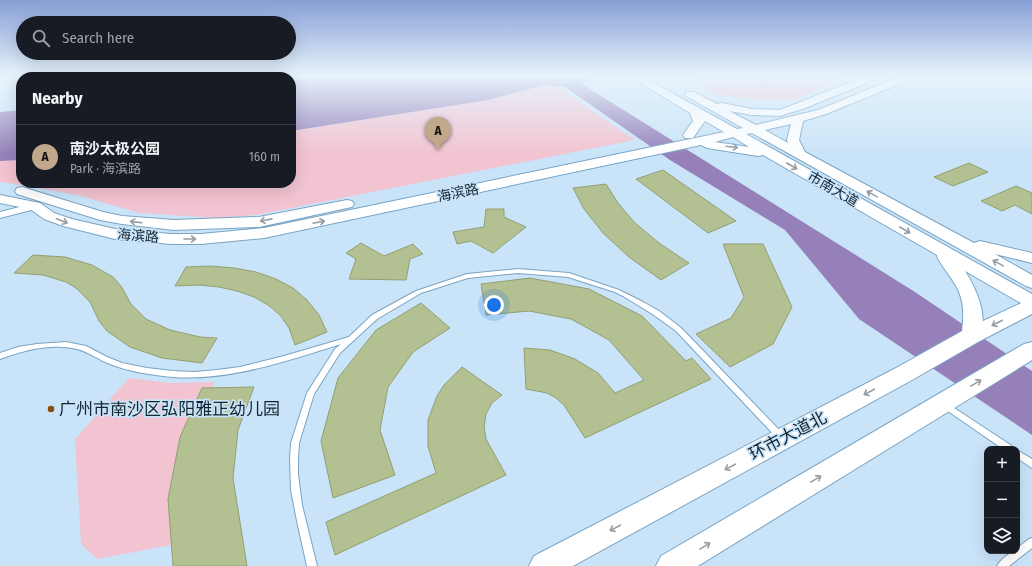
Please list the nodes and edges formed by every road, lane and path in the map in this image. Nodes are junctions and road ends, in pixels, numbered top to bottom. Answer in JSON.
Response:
{"nodes":[{"id":1,"x":691,"y":102,"type":"edge"},
{"id":2,"x":696,"y":102,"type":"edge"},
{"id":3,"x":811,"y":102,"type":"edge"},
{"id":4,"x":845,"y":102,"type":"edge"},
{"id":5,"x":700,"y":106,"type":"junction"},
{"id":6,"x":780,"y":113,"type":"junction"},
{"id":7,"x":798,"y":119,"type":"junction"},
{"id":8,"x":734,"y":127,"type":"junction"},
{"id":9,"x":754,"y":129,"type":"junction"},
{"id":10,"x":691,"y":139,"type":"junction"},
{"id":11,"x":638,"y":150,"type":"junction"},
{"id":12,"x":772,"y":154,"type":"junction"},
{"id":13,"x":800,"y":155,"type":"junction"},
{"id":14,"x":0,"y":188,"type":"edge"},
{"id":15,"x":0,"y":199,"type":"edge"},
{"id":16,"x":35,"y":206,"type":"junction"},
{"id":17,"x":0,"y":215,"type":"edge"},
{"id":18,"x":956,"y":240,"type":"junction"},
{"id":19,"x":937,"y":248,"type":"junction"},
{"id":20,"x":1032,"y":258,"type":"edge"},
{"id":21,"x":1032,"y":282,"type":"edge"},
{"id":22,"x":1032,"y":304,"type":"edge"},
{"id":23,"x":971,"y":336,"type":"junction"},
{"id":24,"x":348,"y":339,"type":"junction"},
{"id":25,"x":1032,"y":350,"type":"edge"},
{"id":26,"x":0,"y":356,"type":"edge"},
{"id":27,"x":942,"y":403,"type":"junction"},
{"id":28,"x":782,"y":439,"type":"junction"},
{"id":29,"x":1005,"y":446,"type":"edge"},
{"id":30,"x":1020,"y":456,"type":"edge"},
{"id":31,"x":1032,"y":464,"type":"edge"},
{"id":32,"x":1032,"y":542,"type":"edge"},
{"id":33,"x":312,"y":566,"type":"edge"},
{"id":34,"x":544,"y":566,"type":"edge"},
{"id":35,"x":671,"y":566,"type":"edge"},
{"id":36,"x":1002,"y":566,"type":"edge"}],
"edges":[{"from":1,"to":5,"type":"street","name":"市南大道"},
{"from":2,"to":5,"type":"street","name":"市南大道"},
{"from":3,"to":6,"type":"street","name":"海滨路"},
{"from":4,"to":7,"type":"street"},
{"from":5,"to":6,"type":"street"},
{"from":5,"to":8,"type":"street","name":"市南大道"},
{"from":5,"to":10,"type":"street"},
{"from":6,"to":8,"type":"street","name":"海滨路"},
{"from":7,"to":9,"type":"street"},
{"from":7,"to":13,"type":"street"},
{"from":8,"to":9,"type":"street","name":"市南大道"},
{"from":8,"to":10,"type":"street","name":"海滨路"},
{"from":8,"to":12,"type":"street","name":"市南大道"},
{"from":9,"to":13,"type":"street","name":"市南大道"},
{"from":10,"to":11,"type":"street","name":"海滨路"},
{"from":10,"to":12,"type":"street","one_way":true},
{"from":11,"to":14,"type":"street","name":"海滨路","one_way":true},
{"from":16,"to":11,"type":"street","name":"海滨路","one_way":true},
{"from":12,"to":19,"type":"street","name":"市南大道","one_way":true},
{"from":18,"to":13,"type":"street","name":"市南大道","one_way":true},
{"from":15,"to":16,"type":"street","name":"海滨路"},
{"from":16,"to":17,"type":"street"},
{"from":18,"to":20,"type":"street"},
{"from":21,"to":18,"type":"street","name":"市南大道","one_way":true},
{"from":19,"to":22,"type":"street","name":"市南大道"},
{"from":19,"to":23,"type":"street"},
{"from":22,"to":23,"type":"main road","name":"环市大道北","one_way":true},
{"from":23,"to":28,"type":"main road","name":"环市大道北","one_way":true},
{"from":24,"to":26,"type":"lane"},
{"from":24,"to":28,"type":"lane"},
{"from":24,"to":33,"type":"lane"},
{"from":27,"to":25,"type":"main road","one_way":true},
{"from":27,"to":29,"type":"lane"},
{"from":35,"to":27,"type":"main road","one_way":true},
{"from":28,"to":34,"type":"main road","name":"环市大道北","one_way":true},
{"from":30,"to":31,"type":"lane"},
{"from":32,"to":36,"type":"lane"}]}
